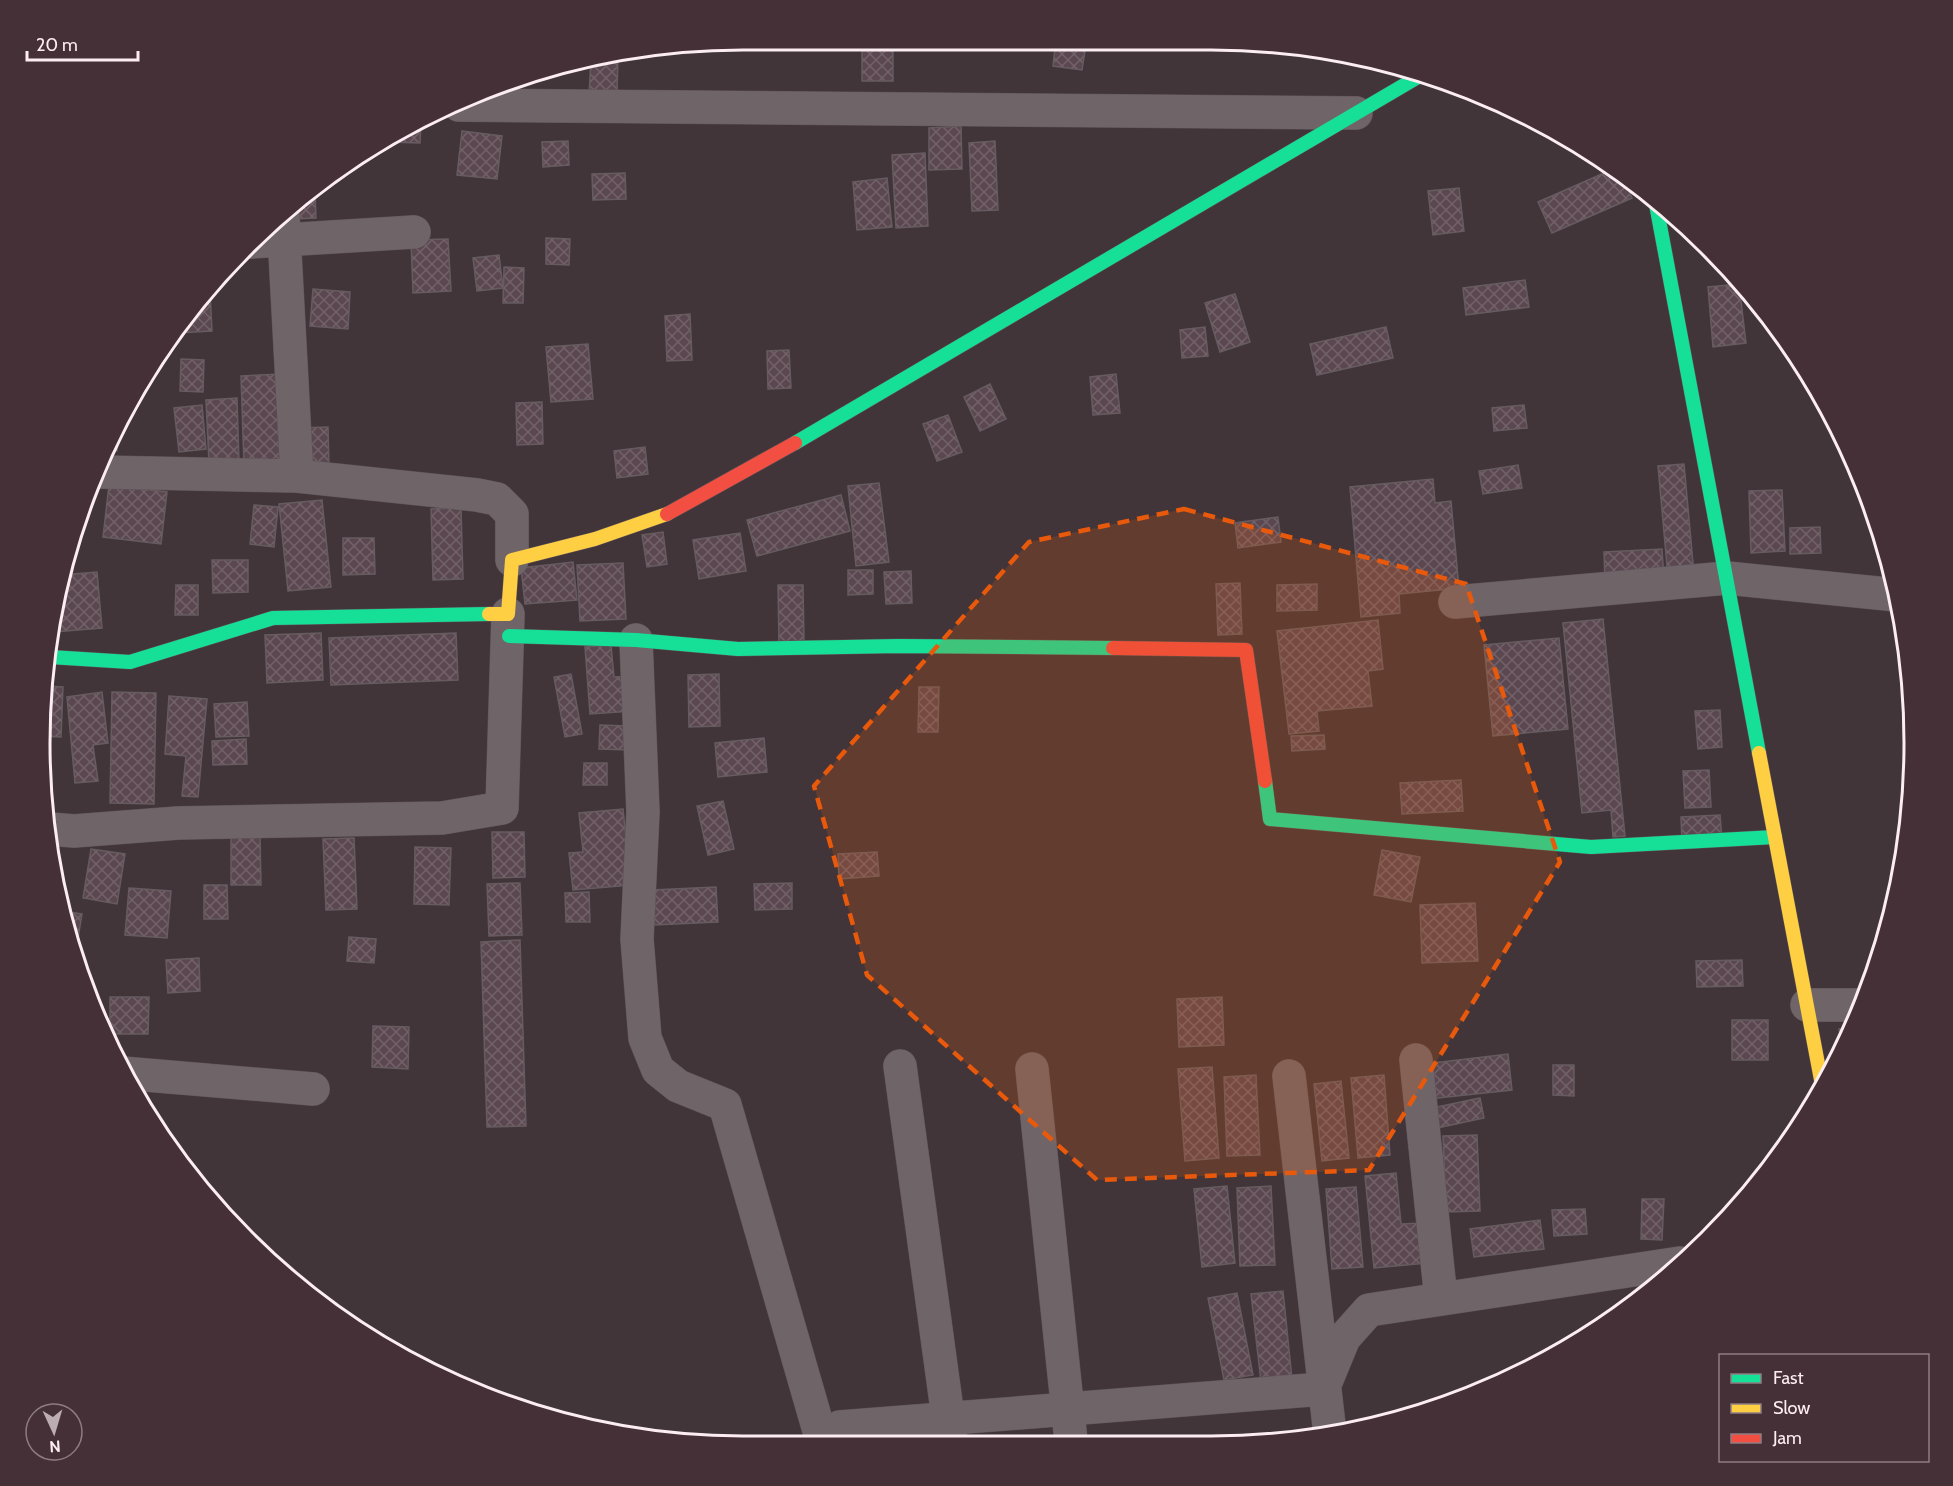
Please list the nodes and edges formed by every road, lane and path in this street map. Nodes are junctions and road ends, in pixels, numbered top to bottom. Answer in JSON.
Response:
{"nodes":[{"id":1,"x":1413,"y":80,"type":"edge"},
{"id":2,"x":471,"y":105,"type":"edge"},
{"id":3,"x":1356,"y":113,"type":"junction"},
{"id":4,"x":1658,"y":214,"type":"edge"},
{"id":5,"x":283,"y":228,"type":"edge"},
{"id":6,"x":414,"y":232,"type":"dead end"},
{"id":7,"x":105,"y":472,"type":"edge"},
{"id":8,"x":297,"y":476,"type":"junction"},
{"id":9,"x":513,"y":560,"type":"junction"},
{"id":10,"x":1726,"y":578,"type":"junction"},
{"id":11,"x":1887,"y":594,"type":"edge"},
{"id":12,"x":1455,"y":602,"type":"dead end"},
{"id":13,"x":509,"y":625,"type":"junction"},
{"id":14,"x":636,"y":640,"type":"junction"},
{"id":15,"x":55,"y":657,"type":"edge"},
{"id":16,"x":55,"y":830,"type":"edge"},
{"id":17,"x":1775,"y":837,"type":"junction"},
{"id":18,"x":1807,"y":1005,"type":"junction"},
{"id":19,"x":1852,"y":1005,"type":"edge"},
{"id":20,"x":1416,"y":1060,"type":"dead end"},
{"id":21,"x":900,"y":1066,"type":"dead end"},
{"id":22,"x":1032,"y":1069,"type":"dead end"},
{"id":23,"x":133,"y":1073,"type":"edge"},
{"id":24,"x":1820,"y":1073,"type":"edge"},
{"id":25,"x":1290,"y":1076,"type":"dead end"},
{"id":26,"x":313,"y":1089,"type":"dead end"},
{"id":27,"x":1666,"y":1265,"type":"edge"},
{"id":28,"x":1441,"y":1299,"type":"junction"},
{"id":29,"x":1323,"y":1389,"type":"junction"},
{"id":30,"x":1068,"y":1409,"type":"junction"},
{"id":31,"x":1329,"y":1426,"type":"edge"},
{"id":32,"x":950,"y":1430,"type":"edge"},
{"id":33,"x":821,"y":1436,"type":"edge"},
{"id":34,"x":832,"y":1436,"type":"edge"},
{"id":35,"x":1071,"y":1436,"type":"edge"}],
"edges":[{"from":1,"to":3,"type":"street"},
{"from":2,"to":3,"type":"street"},
{"from":3,"to":9,"type":"street"},
{"from":4,"to":10,"type":"street"},
{"from":5,"to":6,"type":"street"},
{"from":5,"to":8,"type":"street"},
{"from":7,"to":8,"type":"street"},
{"from":8,"to":9,"type":"street"},
{"from":9,"to":13,"type":"street"},
{"from":10,"to":11,"type":"street"},
{"from":10,"to":12,"type":"street"},
{"from":10,"to":17,"type":"street"},
{"from":13,"to":14,"type":"street"},
{"from":13,"to":15,"type":"street"},
{"from":13,"to":16,"type":"street"},
{"from":14,"to":17,"type":"street"},
{"from":14,"to":33,"type":"street"},
{"from":17,"to":18,"type":"street"},
{"from":18,"to":19,"type":"street"},
{"from":18,"to":24,"type":"street"},
{"from":20,"to":28,"type":"street"},
{"from":21,"to":32,"type":"street"},
{"from":22,"to":30,"type":"street"},
{"from":23,"to":26,"type":"street"},
{"from":25,"to":29,"type":"street"},
{"from":27,"to":28,"type":"street"},
{"from":28,"to":29,"type":"street"},
{"from":29,"to":30,"type":"street"},
{"from":29,"to":31,"type":"street"},
{"from":30,"to":32,"type":"street"},
{"from":30,"to":35,"type":"street"},
{"from":32,"to":34,"type":"street"}]}
